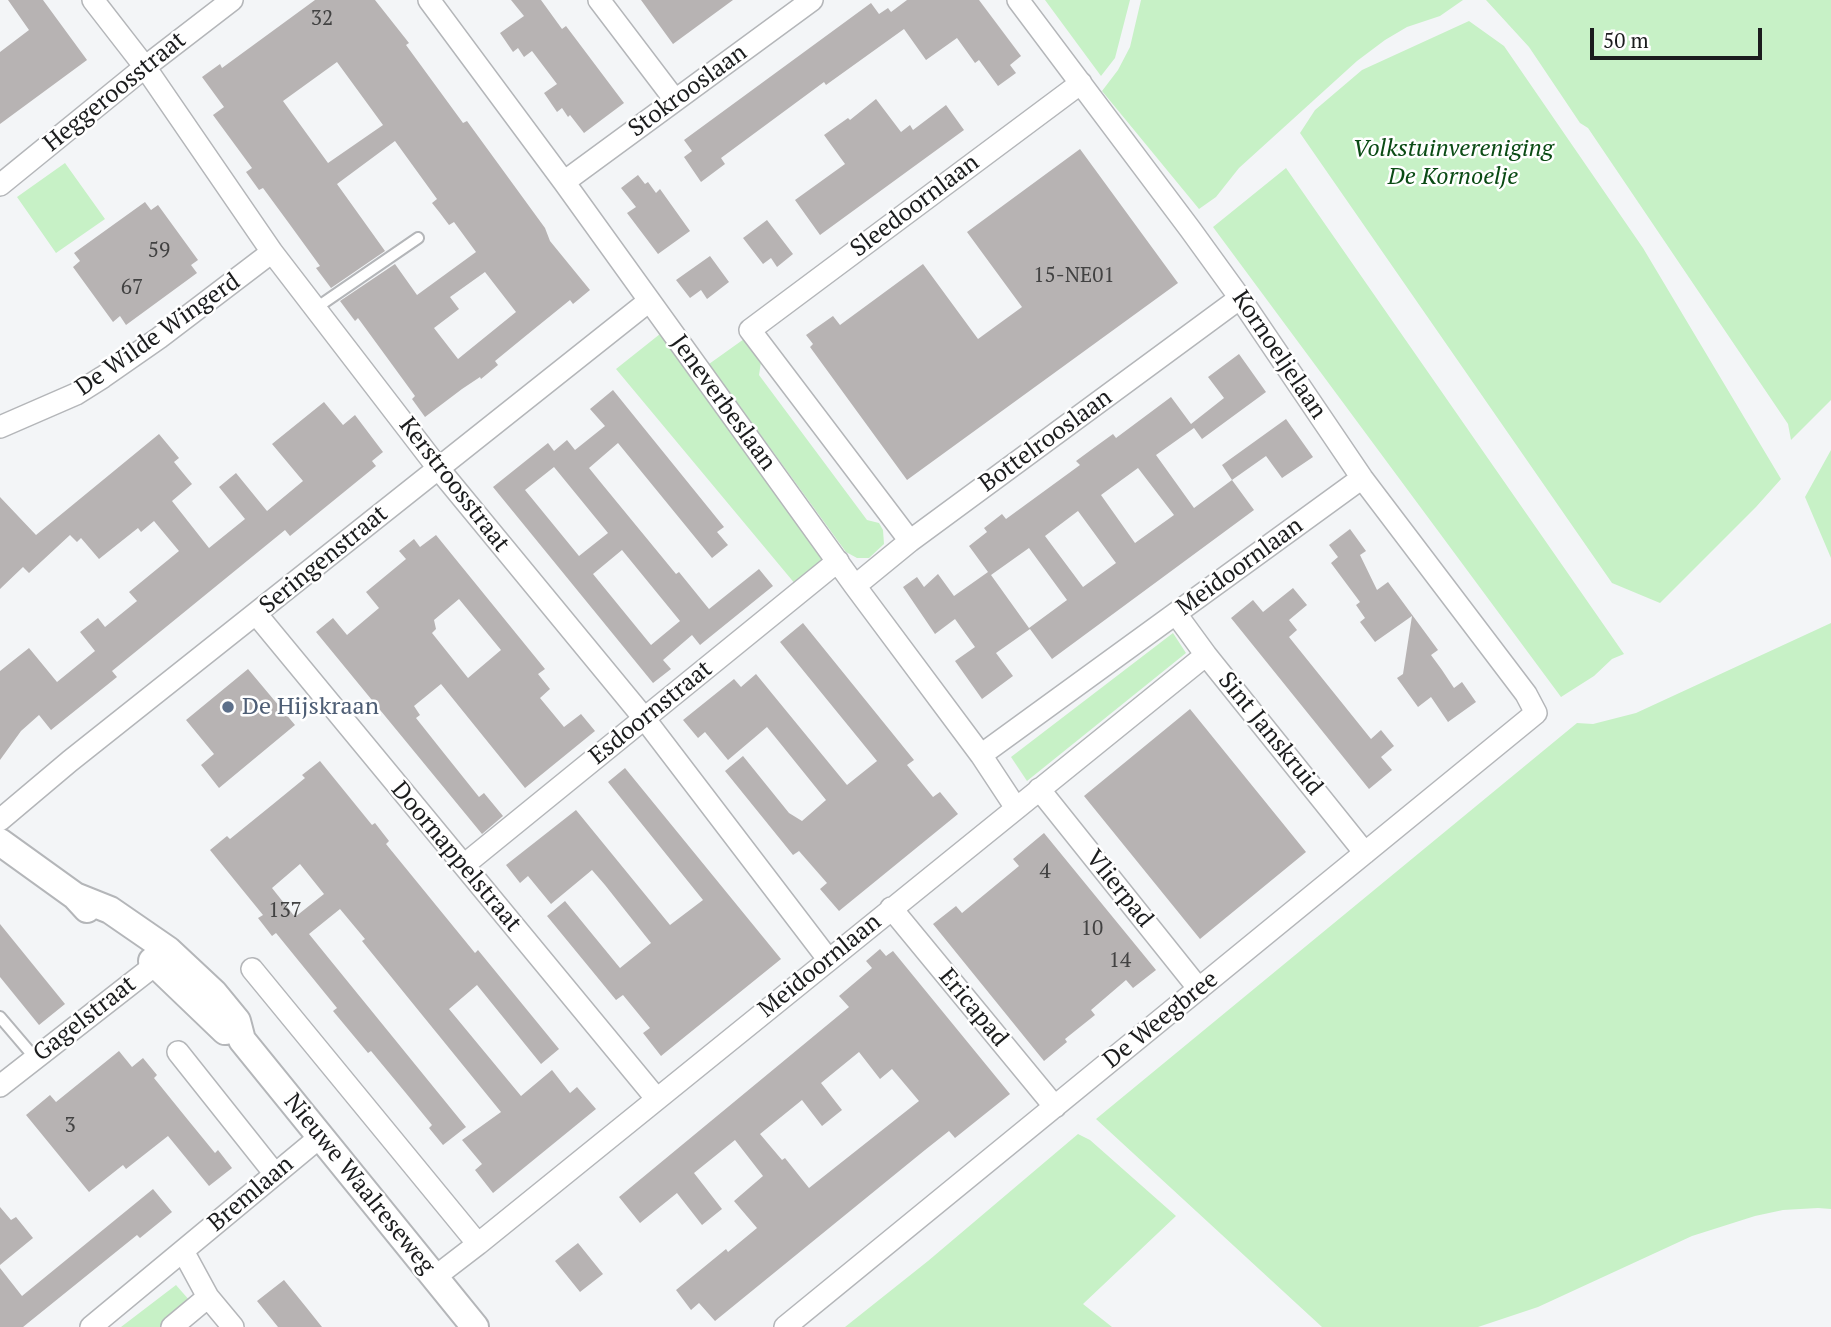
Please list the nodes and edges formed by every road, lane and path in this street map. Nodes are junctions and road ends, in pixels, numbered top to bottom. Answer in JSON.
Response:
{"nodes":[{"id":1,"x":93,"y":0,"type":"edge"},
{"id":2,"x":232,"y":0,"type":"edge"},
{"id":3,"x":429,"y":0,"type":"edge"},
{"id":4,"x":599,"y":0,"type":"edge"},
{"id":5,"x":812,"y":0,"type":"edge"},
{"id":6,"x":1018,"y":0,"type":"edge"},
{"id":7,"x":145,"y":66,"type":"junction"},
{"id":8,"x":1080,"y":83,"type":"junction"},
{"id":9,"x":675,"y":100,"type":"junction"},
{"id":10,"x":564,"y":182,"type":"junction"},
{"id":11,"x":0,"y":185,"type":"edge"},
{"id":12,"x":418,"y":237,"type":"dead end"},
{"id":13,"x":272,"y":252,"type":"junction"},
{"id":14,"x":1240,"y":298,"type":"junction"},
{"id":15,"x":649,"y":302,"type":"junction"},
{"id":16,"x":316,"y":308,"type":"junction"},
{"id":17,"x":0,"y":426,"type":"edge"},
{"id":18,"x":438,"y":468,"type":"junction"},
{"id":19,"x":1363,"y":478,"type":"junction"},
{"id":20,"x":910,"y":541,"type":"junction"},
{"id":21,"x":838,"y":561,"type":"junction"},
{"id":22,"x":855,"y":586,"type":"junction"},
{"id":23,"x":1176,"y":614,"type":"junction"},
{"id":24,"x":257,"y":615,"type":"junction"},
{"id":25,"x":1206,"y":655,"type":"junction"},
{"id":26,"x":1536,"y":713,"type":"joint"},
{"id":27,"x":644,"y":718,"type":"junction"},
{"id":28,"x":981,"y":755,"type":"junction"},
{"id":29,"x":1039,"y":789,"type":"junction"},
{"id":30,"x":1016,"y":808,"type":"junction"},
{"id":31,"x":0,"y":820,"type":"edge"},
{"id":32,"x":0,"y":842,"type":"edge"},
{"id":33,"x":1365,"y":853,"type":"junction"},
{"id":34,"x":464,"y":865,"type":"junction"},
{"id":35,"x":891,"y":908,"type":"junction"},
{"id":36,"x":162,"y":957,"type":"junction"},
{"id":37,"x":828,"y":959,"type":"junction"},
{"id":38,"x":252,"y":969,"type":"dead end"},
{"id":39,"x":1199,"y":989,"type":"junction"},
{"id":40,"x":0,"y":1017,"type":"edge"},
{"id":41,"x":178,"y":1052,"type":"dead end"},
{"id":42,"x":34,"y":1058,"type":"junction"},
{"id":43,"x":0,"y":1086,"type":"edge"},
{"id":44,"x":656,"y":1098,"type":"junction"},
{"id":45,"x":1055,"y":1107,"type":"junction"},
{"id":46,"x":320,"y":1137,"type":"junction"},
{"id":47,"x":275,"y":1174,"type":"junction"},
{"id":48,"x":478,"y":1244,"type":"junction"},
{"id":49,"x":183,"y":1251,"type":"junction"},
{"id":50,"x":435,"y":1277,"type":"junction"},
{"id":51,"x":208,"y":1297,"type":"junction"},
{"id":52,"x":91,"y":1327,"type":"edge"},
{"id":53,"x":172,"y":1327,"type":"edge"},
{"id":54,"x":233,"y":1327,"type":"edge"},
{"id":55,"x":475,"y":1327,"type":"edge"},
{"id":56,"x":785,"y":1327,"type":"edge"}],
"edges":[{"from":1,"to":7,"type":"street","name":"Kerstroosstraat"},
{"from":2,"to":7,"type":"street","name":"Heggeroosstraat"},
{"from":3,"to":10,"type":"street","name":"Jeneverbeslaan"},
{"from":4,"to":9,"type":"street"},
{"from":5,"to":9,"type":"street","name":"Stokrooslaan"},
{"from":6,"to":8,"type":"street","name":"Kornoeljelaan"},
{"from":7,"to":11,"type":"street","name":"Heggeroosstraat"},
{"from":7,"to":13,"type":"street","name":"Kerstroosstraat"},
{"from":8,"to":14,"type":"street","name":"Kornoeljelaan"},
{"from":8,"to":20,"type":"street","name":"Sleedoornlaan"},
{"from":9,"to":10,"type":"street","name":"Stokrooslaan"},
{"from":10,"to":15,"type":"street","name":"Jeneverbeslaan"},
{"from":12,"to":16,"type":"lane"},
{"from":13,"to":16,"type":"street","name":"Kerstroosstraat"},
{"from":13,"to":17,"type":"street","name":"De Wilde Wingerd"},
{"from":14,"to":19,"type":"street","name":"Kornoeljelaan"},
{"from":14,"to":20,"type":"street","name":"Bottelrooslaan"},
{"from":15,"to":18,"type":"street","name":"Seringenstraat"},
{"from":15,"to":21,"type":"street","name":"Jeneverbeslaan"},
{"from":16,"to":18,"type":"street","name":"Kerstroosstraat"},
{"from":18,"to":24,"type":"street","name":"Seringenstraat"},
{"from":18,"to":27,"type":"street","name":"Kerstroosstraat"},
{"from":19,"to":23,"type":"street","name":"Meidoornlaan"},
{"from":19,"to":26,"type":"street","name":"Kornoeljelaan"},
{"from":20,"to":22,"type":"street","name":"Bottelrooslaan"},
{"from":21,"to":22,"type":"street","name":"Jeneverbeslaan"},
{"from":21,"to":27,"type":"street","name":"Esdoornstraat"},
{"from":22,"to":28,"type":"street","name":"Jeneverbeslaan"},
{"from":23,"to":25,"type":"street","name":"Sint Janskruid"},
{"from":23,"to":28,"type":"street","name":"Meidoornlaan"},
{"from":24,"to":31,"type":"street","name":"Seringenstraat"},
{"from":24,"to":34,"type":"street","name":"Doornappelstraat"},
{"from":25,"to":29,"type":"street","name":"Meidoornlaan"},
{"from":25,"to":33,"type":"street","name":"Sint Janskruid"},
{"from":26,"to":33,"type":"street","name":"De Weegbree"},
{"from":27,"to":34,"type":"street","name":"Esdoornstraat"},
{"from":27,"to":37,"type":"street","name":"Kerstroosstraat"},
{"from":28,"to":30,"type":"street","name":"Jeneverbeslaan"},
{"from":29,"to":30,"type":"street","name":"Meidoornlaan"},
{"from":29,"to":39,"type":"street","name":"Vlierpad"},
{"from":30,"to":35,"type":"street","name":"Meidoornlaan"},
{"from":32,"to":36,"type":"street","name":"Nieuwe Waalreseweg"},
{"from":33,"to":39,"type":"street","name":"De Weegbree"},
{"from":34,"to":44,"type":"street","name":"Doornappelstraat"},
{"from":35,"to":37,"type":"street","name":"Meidoornlaan"},
{"from":35,"to":45,"type":"street","name":"Ericapad"},
{"from":36,"to":42,"type":"street","name":"Gagelstraat"},
{"from":36,"to":46,"type":"street","name":"Nieuwe Waalreseweg"},
{"from":37,"to":44,"type":"street","name":"Meidoornlaan"},
{"from":38,"to":48,"type":"street"},
{"from":39,"to":45,"type":"street","name":"De Weegbree"},
{"from":40,"to":42,"type":"lane"},
{"from":41,"to":47,"type":"street"},
{"from":42,"to":43,"type":"street","name":"Gagelstraat"},
{"from":44,"to":48,"type":"street","name":"Meidoornlaan"},
{"from":45,"to":56,"type":"street","name":"De Weegbree"},
{"from":46,"to":47,"type":"street","name":"Bremlaan"},
{"from":46,"to":50,"type":"street","name":"Nieuwe Waalreseweg"},
{"from":47,"to":49,"type":"street","name":"Bremlaan"},
{"from":48,"to":50,"type":"street","name":"Meidoornlaan"},
{"from":49,"to":51,"type":"street"},
{"from":49,"to":52,"type":"street","name":"Bremlaan"},
{"from":50,"to":55,"type":"street","name":"Nieuwe Waalreseweg"},
{"from":51,"to":53,"type":"street"},
{"from":51,"to":54,"type":"street"}]}
